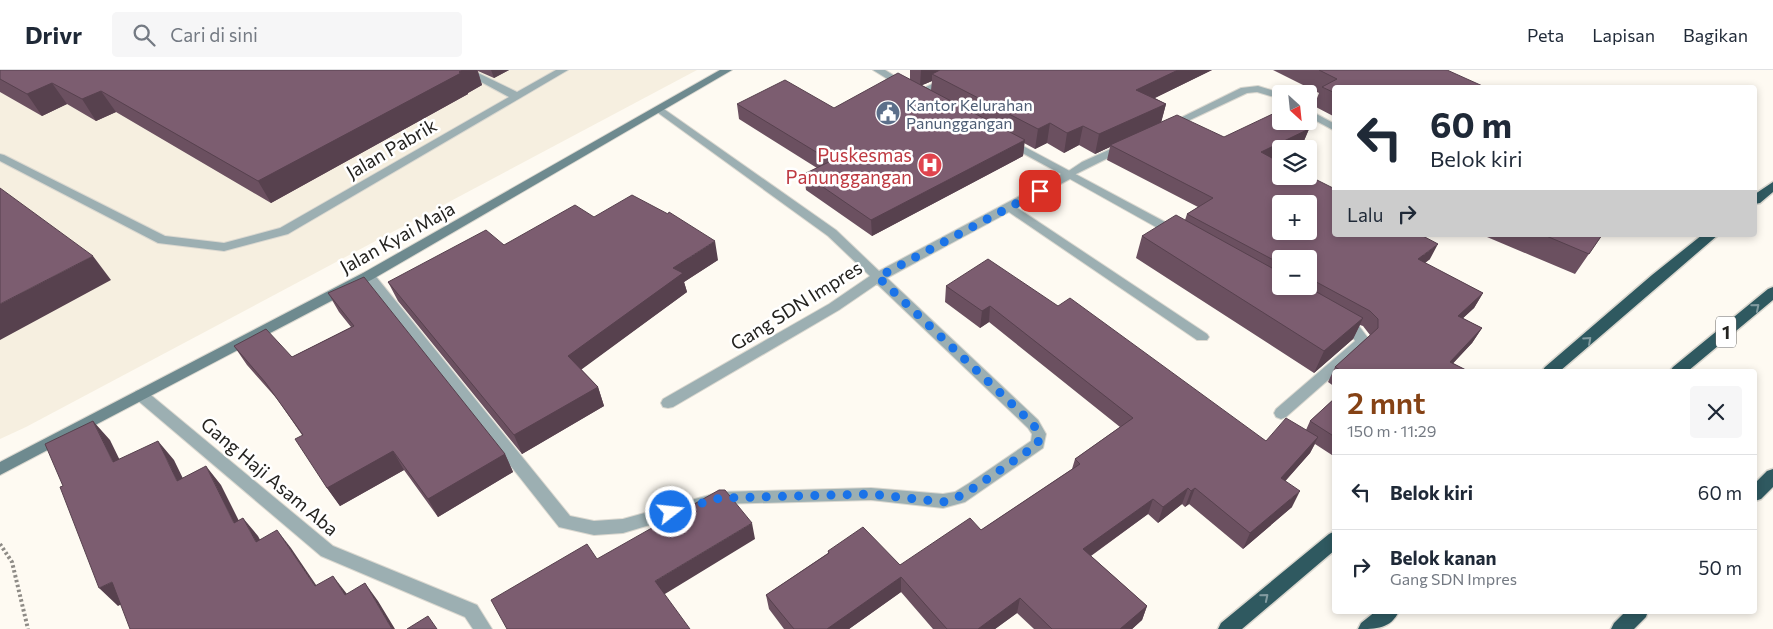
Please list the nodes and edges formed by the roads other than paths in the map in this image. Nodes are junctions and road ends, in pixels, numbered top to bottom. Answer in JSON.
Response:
{"nodes":[{"id":1,"x":464,"y":70,"type":"edge"},
{"id":2,"x":563,"y":70,"type":"edge"},
{"id":3,"x":728,"y":70,"type":"edge"},
{"id":4,"x":878,"y":70,"type":"edge"},
{"id":5,"x":970,"y":70,"type":"edge"},
{"id":6,"x":918,"y":93,"type":"junction"},
{"id":7,"x":1272,"y":93,"type":"edge"},
{"id":8,"x":516,"y":96,"type":"junction"},
{"id":9,"x":934,"y":102,"type":"edge"},
{"id":10,"x":660,"y":110,"type":"junction"},
{"id":11,"x":1318,"y":118,"type":"edge"},
{"id":12,"x":1332,"y":126,"type":"edge"},
{"id":13,"x":1156,"y":131,"type":"edge"},
{"id":14,"x":994,"y":134,"type":"edge"},
{"id":15,"x":1139,"y":140,"type":"edge"},
{"id":16,"x":0,"y":157,"type":"edge"},
{"id":17,"x":1070,"y":174,"type":"junction"},
{"id":18,"x":1773,"y":186,"type":"edge"},
{"id":19,"x":1757,"y":198,"type":"edge"},
{"id":20,"x":1010,"y":207,"type":"junction"},
{"id":21,"x":284,"y":231,"type":"joint"},
{"id":22,"x":1709,"y":237,"type":"edge"},
{"id":23,"x":1192,"y":241,"type":"edge"},
{"id":24,"x":368,"y":276,"type":"junction"},
{"id":25,"x":878,"y":277,"type":"junction"},
{"id":26,"x":1773,"y":292,"type":"edge"},
{"id":27,"x":1331,"y":317,"type":"edge"},
{"id":28,"x":1202,"y":337,"type":"dead end"},
{"id":29,"x":1552,"y":369,"type":"edge"},
{"id":30,"x":1680,"y":369,"type":"edge"},
{"id":31,"x":141,"y":396,"type":"junction"},
{"id":32,"x":668,"y":403,"type":"dead end"},
{"id":33,"x":1281,"y":413,"type":"dead end"},
{"id":34,"x":0,"y":469,"type":"edge"},
{"id":35,"x":1773,"y":476,"type":"edge"},
{"id":36,"x":1757,"y":492,"type":"edge"},
{"id":37,"x":1332,"y":542,"type":"edge"},
{"id":38,"x":1386,"y":614,"type":"edge"},
{"id":39,"x":1636,"y":614,"type":"edge"},
{"id":40,"x":483,"y":629,"type":"edge"},
{"id":41,"x":1228,"y":629,"type":"edge"},
{"id":42,"x":1368,"y":629,"type":"edge"},
{"id":43,"x":1621,"y":629,"type":"edge"}],
"edges":[{"from":1,"to":8,"type":"street"},
{"from":2,"to":8,"type":"lane","name":"Jalan Pabrik"},
{"from":3,"to":10,"type":"main road","name":"Jalan Kyai Maja"},
{"from":4,"to":6,"type":"street"},
{"from":5,"to":6,"type":"street"},
{"from":6,"to":9,"type":"street"},
{"from":7,"to":13,"type":"street"},
{"from":8,"to":21,"type":"lane","name":"Jalan Pabrik"},
{"from":10,"to":24,"type":"main road","name":"Jalan Kyai Maja"},
{"from":10,"to":25,"type":"street"},
{"from":11,"to":12,"type":"street"},
{"from":14,"to":17,"type":"street"},
{"from":15,"to":17,"type":"street","name":"Gang SDN Impres"},
{"from":16,"to":21,"type":"street"},
{"from":17,"to":20,"type":"street","name":"Gang SDN Impres"},
{"from":17,"to":23,"type":"street"},
{"from":18,"to":19,"type":"highway"},
{"from":20,"to":25,"type":"street","name":"Gang SDN Impres"},
{"from":20,"to":28,"type":"street"},
{"from":29,"to":22,"type":"highway","one_way":true},
{"from":24,"to":25,"type":"street"},
{"from":24,"to":31,"type":"main road","name":"Jalan Kyai Maja"},
{"from":25,"to":32,"type":"street","name":"Gang SDN Impres"},
{"from":30,"to":26,"type":"highway","number":"1","one_way":true},
{"from":27,"to":33,"type":"street"},
{"from":31,"to":34,"type":"main road","name":"Jalan Kyai Maja"},
{"from":31,"to":40,"type":"street","name":"Gang Haji Asam Aba"},
{"from":35,"to":36,"type":"highway"},
{"from":41,"to":37,"type":"highway","one_way":true},
{"from":38,"to":42,"type":"highway"},
{"from":39,"to":43,"type":"highway"}]}
